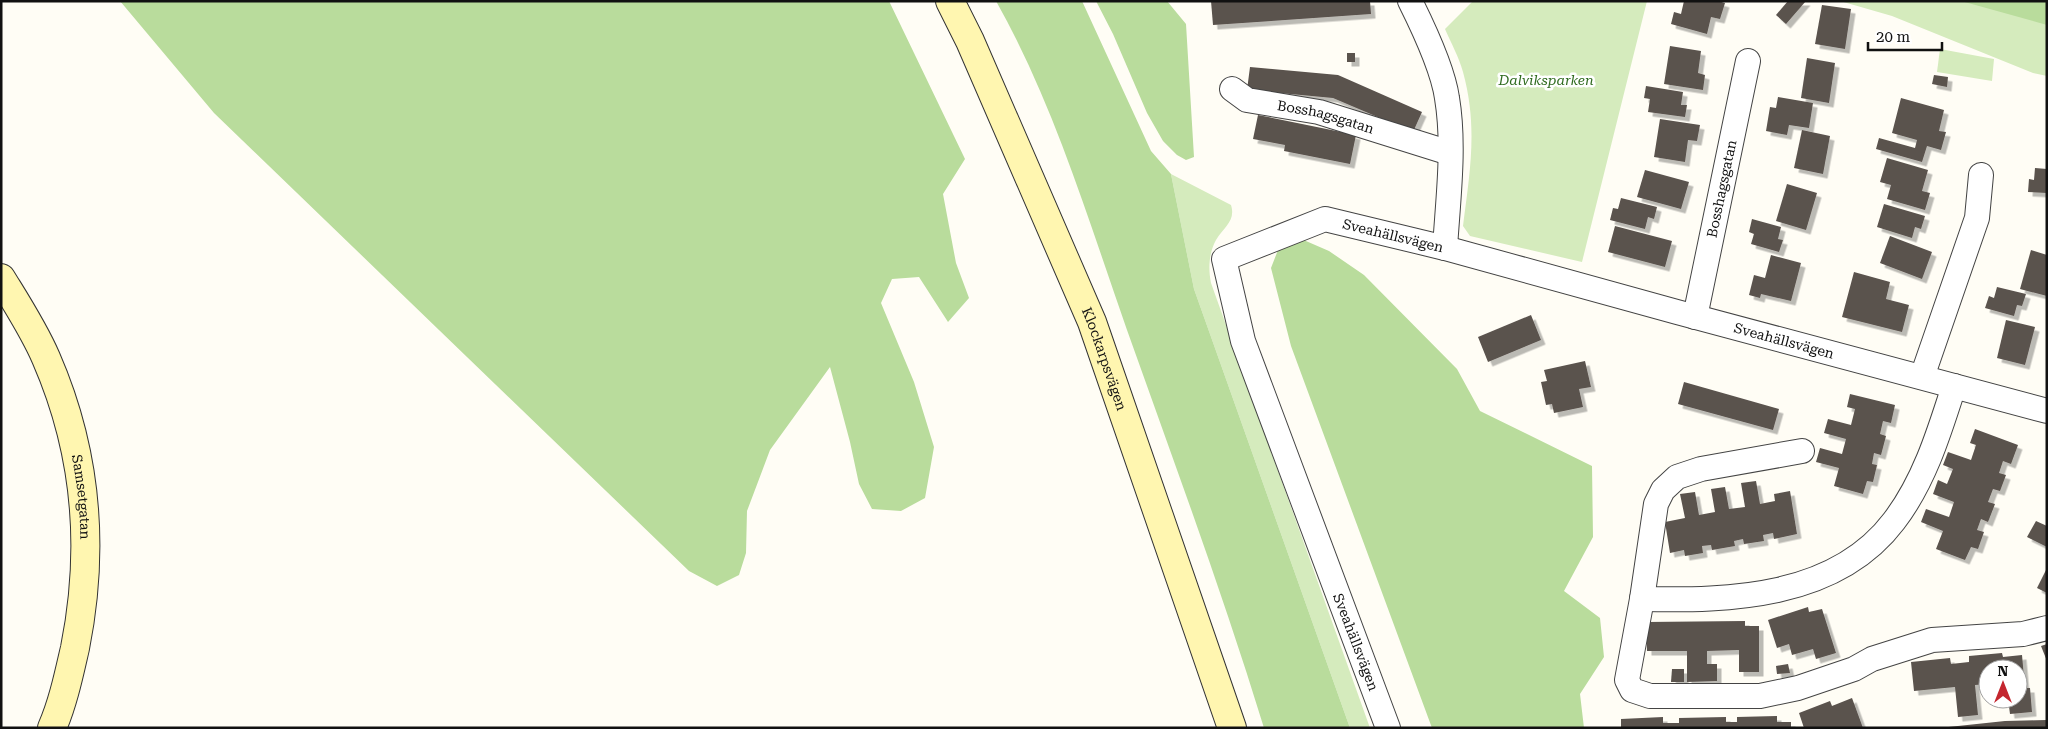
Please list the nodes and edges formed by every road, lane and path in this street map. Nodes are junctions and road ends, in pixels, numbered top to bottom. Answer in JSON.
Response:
{"nodes":[{"id":1,"x":950,"y":1,"type":"edge"},
{"id":2,"x":1410,"y":1,"type":"edge"},
{"id":3,"x":1748,"y":61,"type":"dead end"},
{"id":4,"x":1232,"y":89,"type":"dead end"},
{"id":5,"x":1450,"y":152,"type":"junction"},
{"id":6,"x":1981,"y":175,"type":"dead end"},
{"id":7,"x":1445,"y":248,"type":"junction"},
{"id":8,"x":1,"y":278,"type":"edge"},
{"id":9,"x":1695,"y":317,"type":"junction"},
{"id":10,"x":1922,"y":377,"type":"junction"},
{"id":11,"x":1954,"y":386,"type":"junction"},
{"id":12,"x":2047,"y":411,"type":"edge"},
{"id":13,"x":1802,"y":451,"type":"dead end"},
{"id":14,"x":1642,"y":599,"type":"junction"},
{"id":15,"x":2047,"y":628,"type":"edge"},
{"id":16,"x":52,"y":728,"type":"edge"},
{"id":17,"x":1232,"y":728,"type":"edge"},
{"id":18,"x":1388,"y":728,"type":"edge"}],
"edges":[{"from":1,"to":17,"type":"street","name":"Klockarpsvägen"},
{"from":2,"to":5,"type":"street"},
{"from":3,"to":9,"type":"street","name":"Bosshagsgatan"},
{"from":4,"to":5,"type":"street","name":"Bosshagsgatan"},
{"from":5,"to":7,"type":"street"},
{"from":6,"to":10,"type":"street"},
{"from":7,"to":9,"type":"street","name":"Sveahällsvägen"},
{"from":7,"to":18,"type":"street","name":"Sveahällsvägen"},
{"from":8,"to":16,"type":"street","name":"Samsetgatan"},
{"from":9,"to":10,"type":"street","name":"Sveahällsvägen"},
{"from":10,"to":11,"type":"street","name":"Sveahällsvägen"},
{"from":11,"to":12,"type":"street","name":"Sveahällsvägen"},
{"from":11,"to":14,"type":"street"},
{"from":13,"to":14,"type":"street"},
{"from":14,"to":15,"type":"street"}]}
